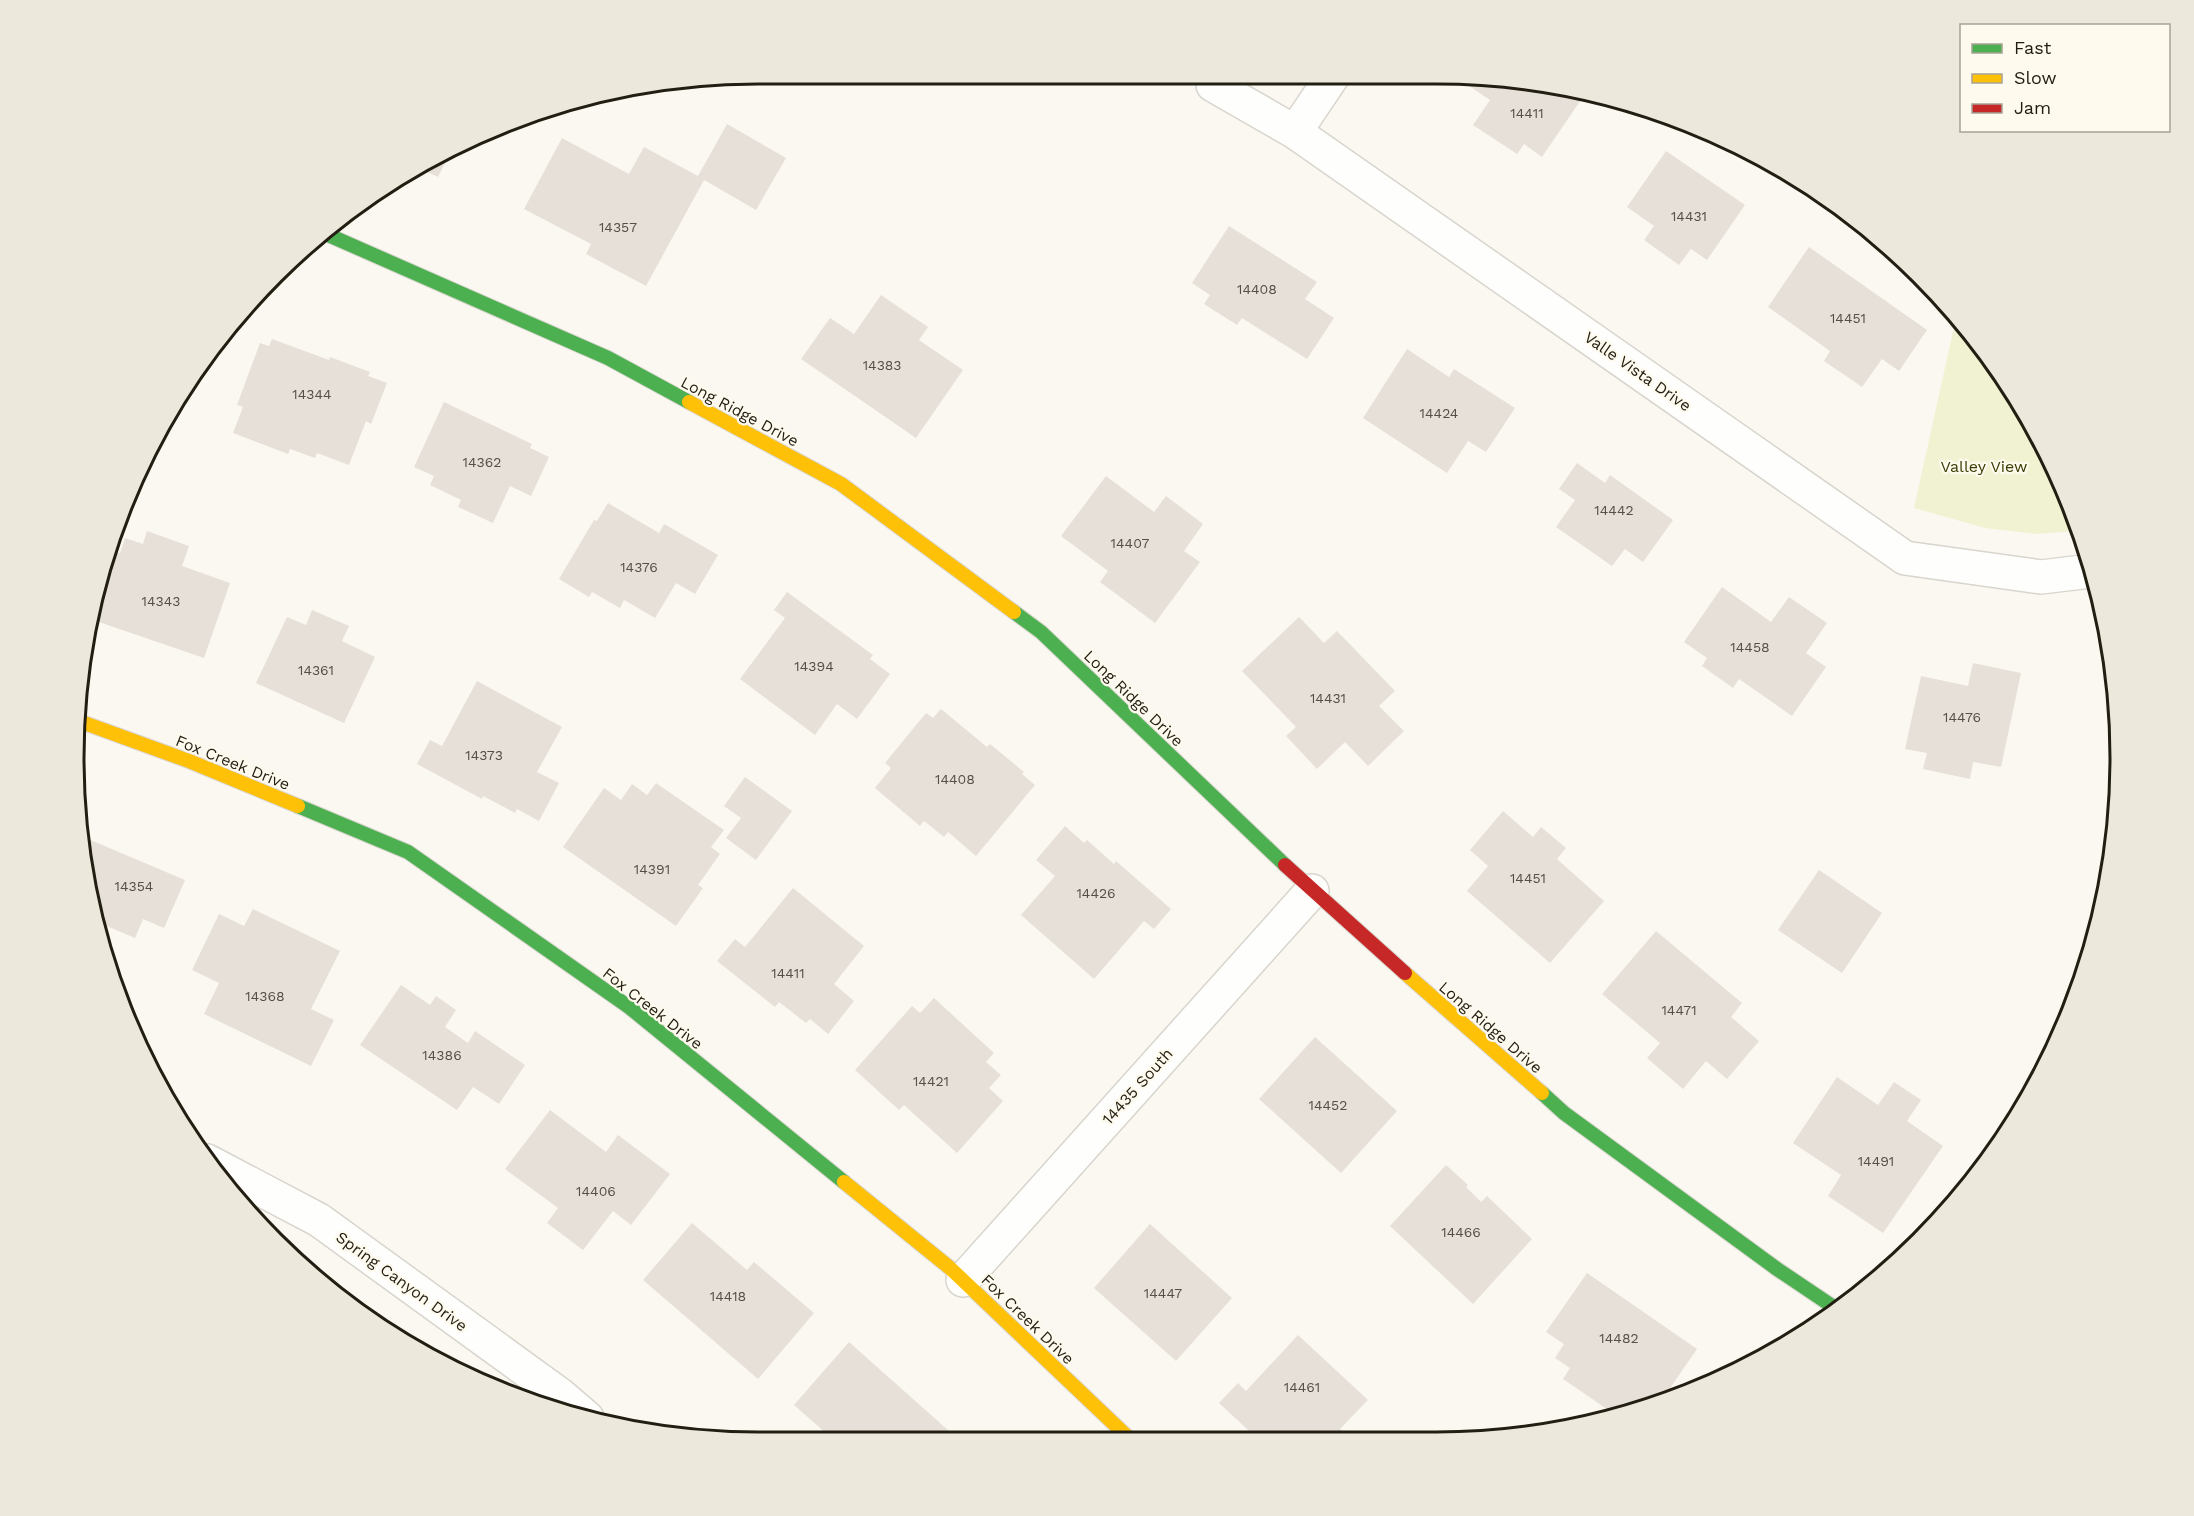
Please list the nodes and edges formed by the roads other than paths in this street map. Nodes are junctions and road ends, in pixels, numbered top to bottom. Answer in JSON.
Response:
{"nodes":[{"id":1,"x":1327,"y":84,"type":"edge"},
{"id":2,"x":1213,"y":85,"type":"dead end"},
{"id":3,"x":1295,"y":132,"type":"junction"},
{"id":4,"x":332,"y":236,"type":"edge"},
{"id":5,"x":2083,"y":571,"type":"edge"},
{"id":6,"x":85,"y":723,"type":"edge"},
{"id":7,"x":1312,"y":891,"type":"junction"},
{"id":8,"x":225,"y":1171,"type":"edge"},
{"id":9,"x":963,"y":1280,"type":"junction"},
{"id":10,"x":1830,"y":1304,"type":"edge"},
{"id":11,"x":572,"y":1405,"type":"edge"},
{"id":12,"x":1122,"y":1432,"type":"edge"}],
"edges":[{"from":1,"to":3,"type":"street"},
{"from":2,"to":3,"type":"street","name":"Valle Vista Drive"},
{"from":3,"to":5,"type":"street","name":"Valle Vista Drive"},
{"from":4,"to":7,"type":"street","name":"Long Ridge Drive"},
{"from":6,"to":9,"type":"street","name":"Fox Creek Drive"},
{"from":7,"to":9,"type":"street","name":"14435 South"},
{"from":7,"to":10,"type":"street","name":"Long Ridge Drive"},
{"from":8,"to":11,"type":"street","name":"Spring Canyon Drive"},
{"from":9,"to":12,"type":"street","name":"Fox Creek Drive"}]}
